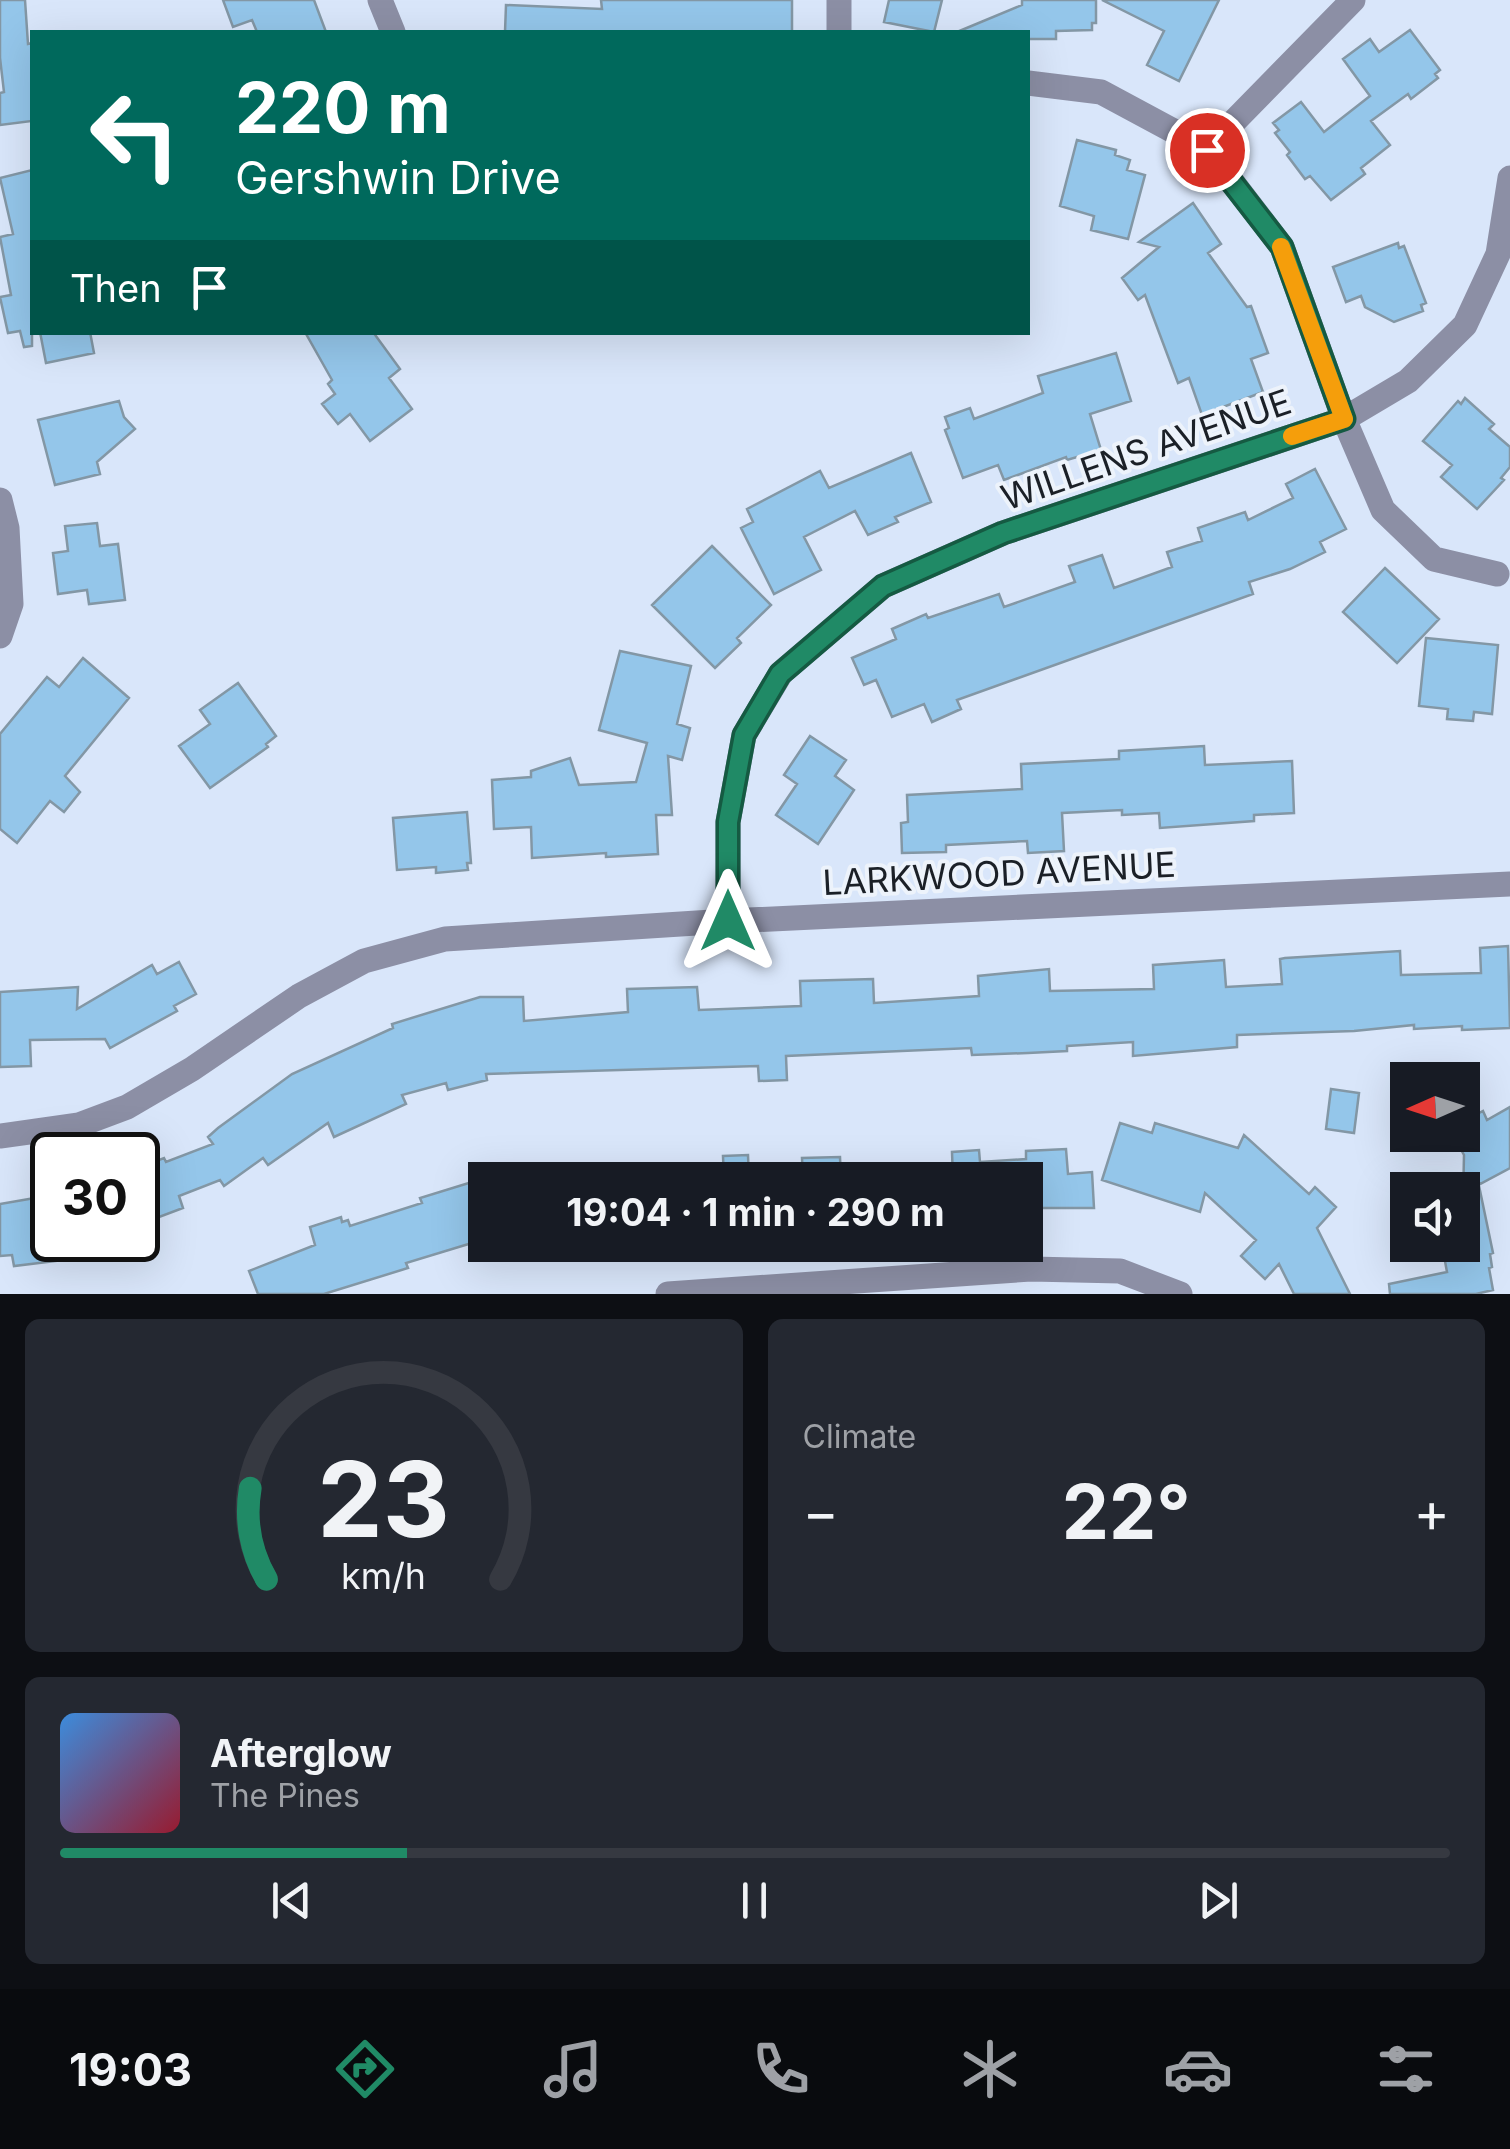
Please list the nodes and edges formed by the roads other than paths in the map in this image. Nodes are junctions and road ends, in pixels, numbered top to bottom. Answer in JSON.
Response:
{"nodes":[{"id":1,"x":380,"y":0,"type":"edge"},
{"id":2,"x":839,"y":0,"type":"edge"},
{"id":3,"x":1353,"y":0,"type":"edge"},
{"id":4,"x":392,"y":30,"type":"edge"},
{"id":5,"x":839,"y":30,"type":"edge"},
{"id":6,"x":1030,"y":83,"type":"edge"},
{"id":7,"x":1207,"y":150,"type":"junction"},
{"id":8,"x":1510,"y":178,"type":"edge"},
{"id":9,"x":1344,"y":419,"type":"junction"},
{"id":10,"x":0,"y":500,"type":"edge"},
{"id":11,"x":1497,"y":574,"type":"dead end"},
{"id":12,"x":0,"y":636,"type":"edge"},
{"id":13,"x":1510,"y":884,"type":"edge"},
{"id":14,"x":728,"y":921,"type":"junction"},
{"id":15,"x":0,"y":1136,"type":"edge"},
{"id":16,"x":668,"y":1294,"type":"edge"},
{"id":17,"x":1180,"y":1294,"type":"edge"}],
"edges":[{"from":1,"to":4,"type":"street"},
{"from":2,"to":5,"type":"street"},
{"from":3,"to":7,"type":"street"},
{"from":6,"to":7,"type":"street"},
{"from":7,"to":9,"type":"street"},
{"from":8,"to":9,"type":"street","name":"WILLENS AVENUE"},
{"from":9,"to":11,"type":"street"},
{"from":9,"to":14,"type":"street","name":"WILLENS AVENUE"},
{"from":10,"to":12,"type":"street"},
{"from":13,"to":14,"type":"street","name":"LARKWOOD AVENUE"},
{"from":14,"to":15,"type":"street","name":"LARKWOOD AVENUE"},
{"from":16,"to":17,"type":"street"}]}
